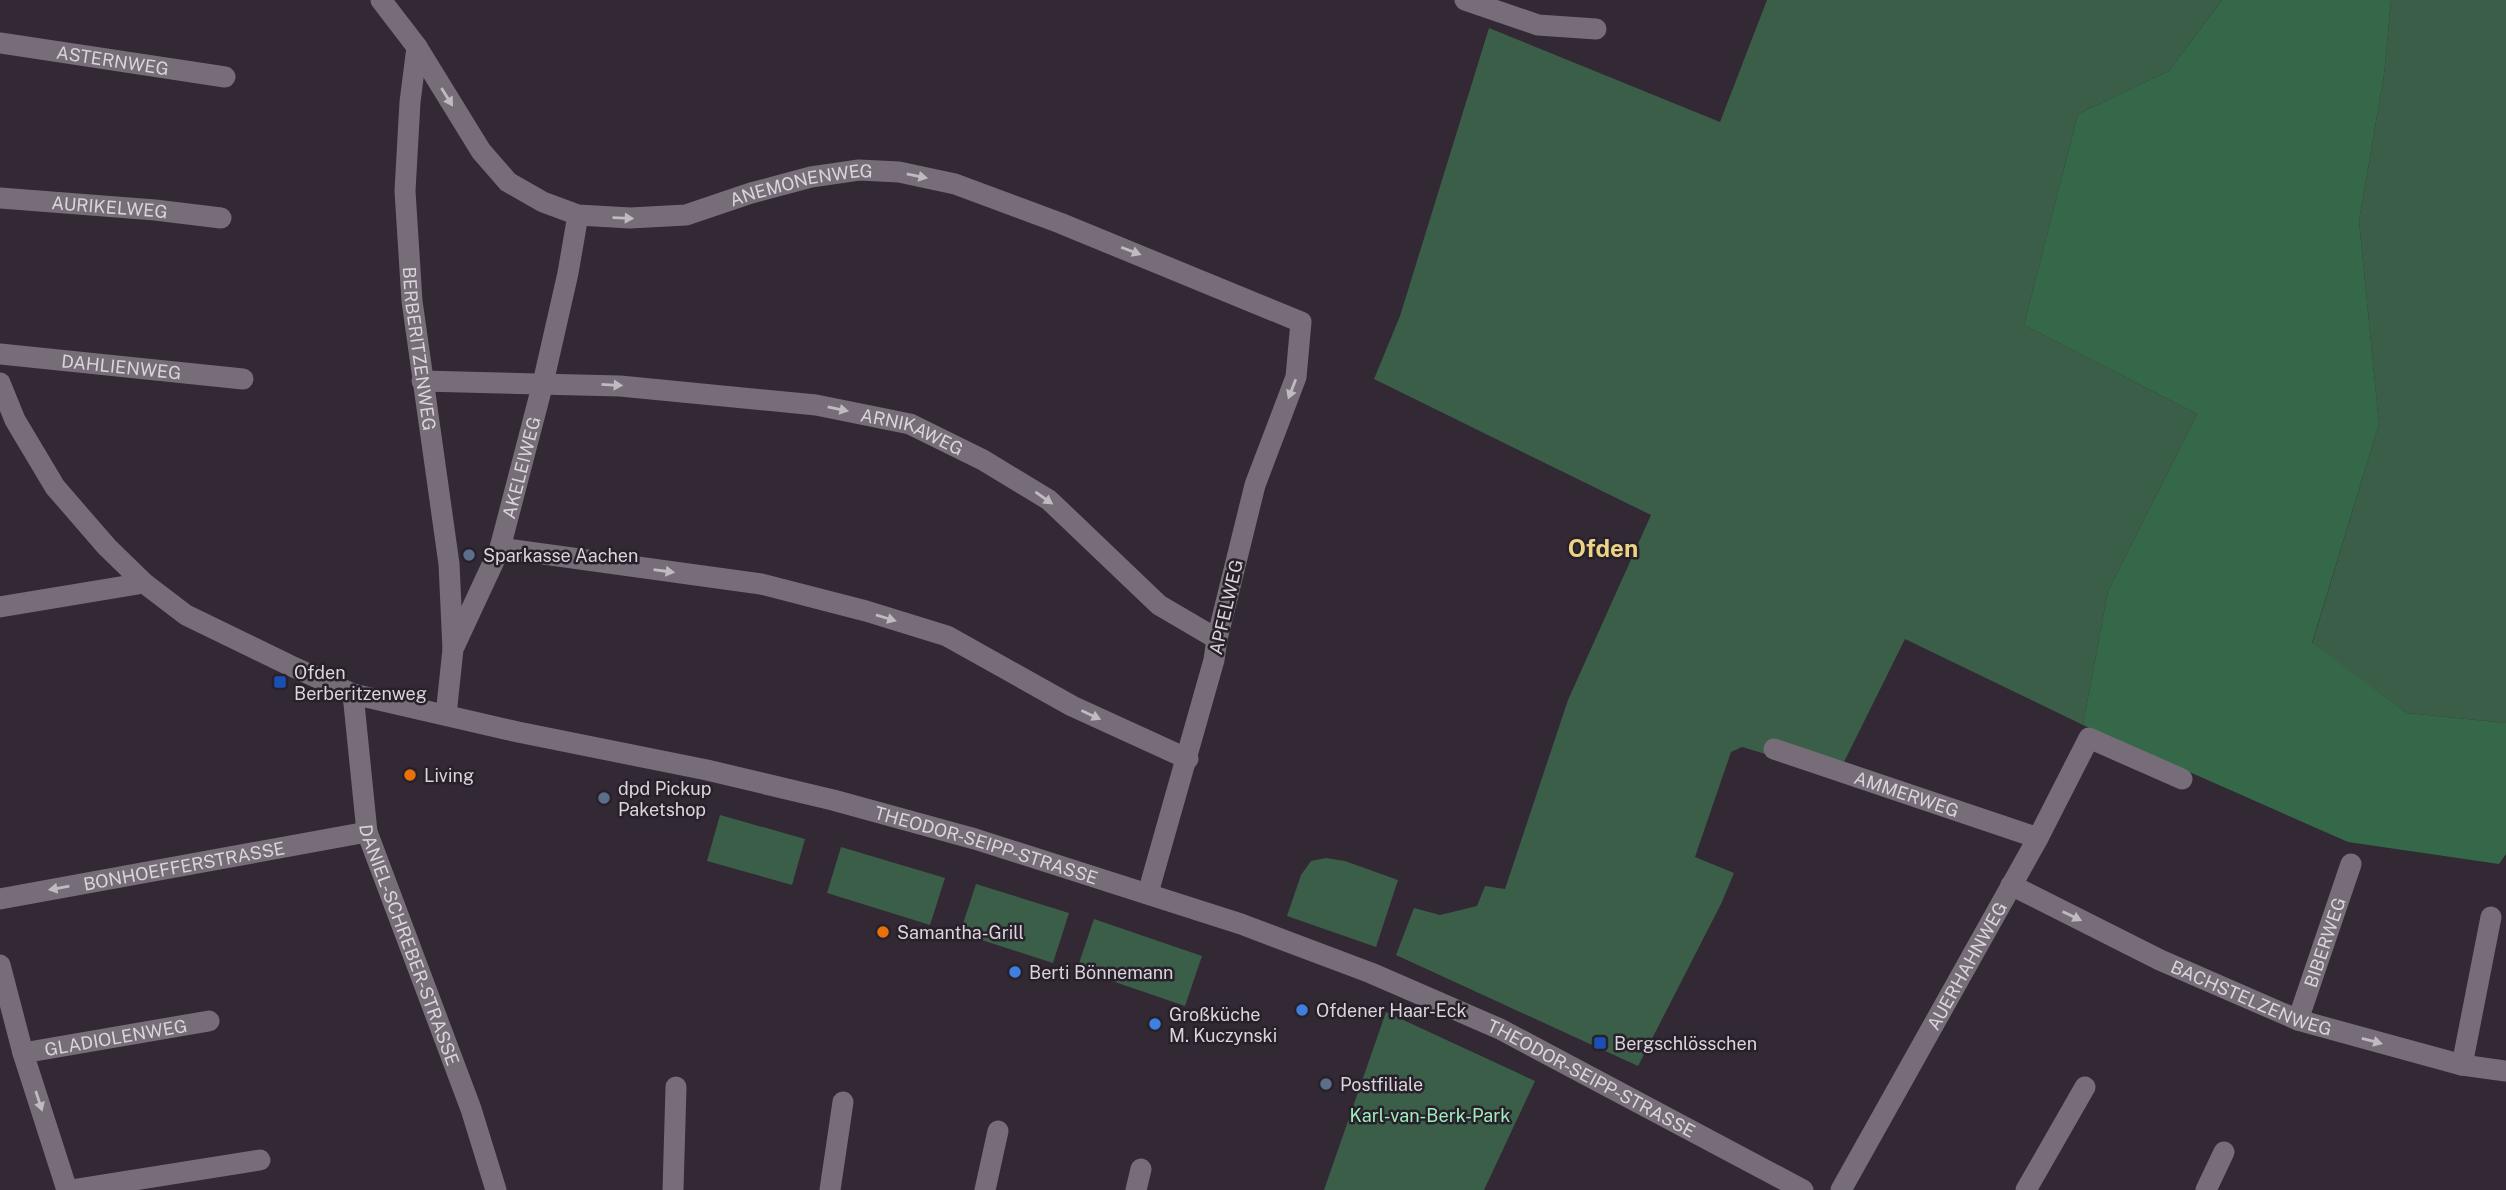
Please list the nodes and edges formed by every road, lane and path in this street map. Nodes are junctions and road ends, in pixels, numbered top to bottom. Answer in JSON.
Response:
{"nodes":[{"id":1,"x":381,"y":0,"type":"edge"},
{"id":2,"x":1465,"y":0,"type":"edge"},
{"id":3,"x":1596,"y":29,"type":"dead end"},
{"id":4,"x":0,"y":43,"type":"edge"},
{"id":5,"x":417,"y":47,"type":"junction"},
{"id":6,"x":225,"y":77,"type":"dead end"},
{"id":7,"x":0,"y":198,"type":"edge"},
{"id":8,"x":578,"y":215,"type":"junction"},
{"id":9,"x":221,"y":218,"type":"dead end"},
{"id":10,"x":1301,"y":322,"type":"joint"},
{"id":11,"x":0,"y":354,"type":"edge"},
{"id":12,"x":243,"y":379,"type":"dead end"},
{"id":13,"x":422,"y":381,"type":"junction"},
{"id":14,"x":0,"y":383,"type":"edge"},
{"id":15,"x":543,"y":383,"type":"junction"},
{"id":16,"x":500,"y":548,"type":"junction"},
{"id":17,"x":144,"y":583,"type":"junction"},
{"id":18,"x":0,"y":607,"type":"edge"},
{"id":19,"x":453,"y":649,"type":"junction"},
{"id":20,"x":1215,"y":650,"type":"junction"},
{"id":21,"x":353,"y":694,"type":"junction"},
{"id":22,"x":446,"y":715,"type":"junction"},
{"id":23,"x":1774,"y":749,"type":"dead end"},
{"id":24,"x":1188,"y":759,"type":"junction"},
{"id":25,"x":2182,"y":779,"type":"dead end"},
{"id":26,"x":367,"y":832,"type":"junction"},
{"id":27,"x":2038,"y":838,"type":"junction"},
{"id":28,"x":2351,"y":863,"type":"dead end"},
{"id":29,"x":2011,"y":885,"type":"junction"},
{"id":30,"x":1148,"y":893,"type":"junction"},
{"id":31,"x":0,"y":899,"type":"edge"},
{"id":32,"x":2491,"y":917,"type":"dead end"},
{"id":33,"x":0,"y":965,"type":"edge"},
{"id":34,"x":2298,"y":1020,"type":"junction"},
{"id":35,"x":209,"y":1021,"type":"dead end"},
{"id":36,"x":23,"y":1054,"type":"junction"},
{"id":37,"x":2462,"y":1065,"type":"junction"},
{"id":38,"x":2506,"y":1070,"type":"edge"},
{"id":39,"x":677,"y":1087,"type":"dead end"},
{"id":40,"x":2085,"y":1087,"type":"dead end"},
{"id":41,"x":843,"y":1102,"type":"dead end"},
{"id":42,"x":998,"y":1131,"type":"dead end"},
{"id":43,"x":2224,"y":1152,"type":"dead end"},
{"id":44,"x":261,"y":1160,"type":"dead end"},
{"id":45,"x":1141,"y":1169,"type":"dead end"},
{"id":46,"x":69,"y":1190,"type":"edge"},
{"id":47,"x":496,"y":1190,"type":"edge"},
{"id":48,"x":673,"y":1190,"type":"edge"},
{"id":49,"x":830,"y":1190,"type":"edge"},
{"id":50,"x":985,"y":1190,"type":"edge"},
{"id":51,"x":1136,"y":1190,"type":"edge"},
{"id":52,"x":1803,"y":1190,"type":"edge"},
{"id":53,"x":1841,"y":1190,"type":"edge"},
{"id":54,"x":2026,"y":1190,"type":"edge"},
{"id":55,"x":2206,"y":1190,"type":"edge"}],
"edges":[{"from":1,"to":5,"type":"street","name":"ANEMONENWEG"},
{"from":2,"to":3,"type":"street"},
{"from":4,"to":6,"type":"street","name":"ASTERNWEG"},
{"from":5,"to":8,"type":"street","name":"ANEMONENWEG","one_way":true},
{"from":5,"to":13,"type":"street","name":"BERBERITZENWEG"},
{"from":7,"to":9,"type":"street","name":"AURIKELWEG"},
{"from":8,"to":10,"type":"street","name":"ANEMONENWEG","one_way":true},
{"from":8,"to":15,"type":"street","name":"AKELEIWEG"},
{"from":10,"to":20,"type":"street","name":"APFELWEG","one_way":true},
{"from":11,"to":12,"type":"street","name":"DAHLIENWEG"},
{"from":13,"to":15,"type":"street","name":"ARNIKAWEG"},
{"from":13,"to":19,"type":"street","name":"BERBERITZENWEG"},
{"from":14,"to":17,"type":"street","name":"THEODOR-SEIPP-STRASSE"},
{"from":15,"to":16,"type":"street","name":"AKELEIWEG"},
{"from":15,"to":20,"type":"street","name":"ARNIKAWEG","one_way":true},
{"from":16,"to":19,"type":"street","name":"AKELEIWEG"},
{"from":16,"to":24,"type":"street","one_way":true},
{"from":17,"to":18,"type":"street"},
{"from":17,"to":21,"type":"street","name":"THEODOR-SEIPP-STRASSE"},
{"from":19,"to":22,"type":"street","name":"AKELEIWEG"},
{"from":20,"to":24,"type":"street","name":"APFELWEG"},
{"from":21,"to":22,"type":"street","name":"THEODOR-SEIPP-STRASSE"},
{"from":21,"to":26,"type":"street","name":"DANIEL-SCHREBER-STRASSE"},
{"from":22,"to":30,"type":"street","name":"THEODOR-SEIPP-STRASSE"},
{"from":23,"to":27,"type":"street","name":"AMMERWEG"},
{"from":24,"to":30,"type":"street","name":"APFELWEG"},
{"from":25,"to":27,"type":"street","name":"AUERHAHNWEG"},
{"from":26,"to":31,"type":"street","name":"BONHOEFFERSTRASSE","one_way":true},
{"from":26,"to":47,"type":"street","name":"DANIEL-SCHREBER-STRASSE"},
{"from":27,"to":29,"type":"street","name":"AUERHAHNWEG"},
{"from":28,"to":34,"type":"street","name":"BIBERWEG"},
{"from":29,"to":34,"type":"street","name":"BACHSTELZENWEG","one_way":true},
{"from":29,"to":53,"type":"street","name":"AUERHAHNWEG"},
{"from":30,"to":52,"type":"street","name":"THEODOR-SEIPP-STRASSE"},
{"from":32,"to":37,"type":"street"},
{"from":33,"to":36,"type":"street"},
{"from":34,"to":37,"type":"street","name":"BACHSTELZENWEG","one_way":true},
{"from":35,"to":36,"type":"street","name":"GLADIOLENWEG"},
{"from":36,"to":46,"type":"street","one_way":true},
{"from":37,"to":38,"type":"street","name":"BACHSTELZENWEG"},
{"from":39,"to":48,"type":"street"},
{"from":40,"to":54,"type":"street"},
{"from":41,"to":49,"type":"street"},
{"from":42,"to":50,"type":"street"},
{"from":43,"to":55,"type":"street"},
{"from":44,"to":46,"type":"street"},
{"from":45,"to":51,"type":"street"}]}
